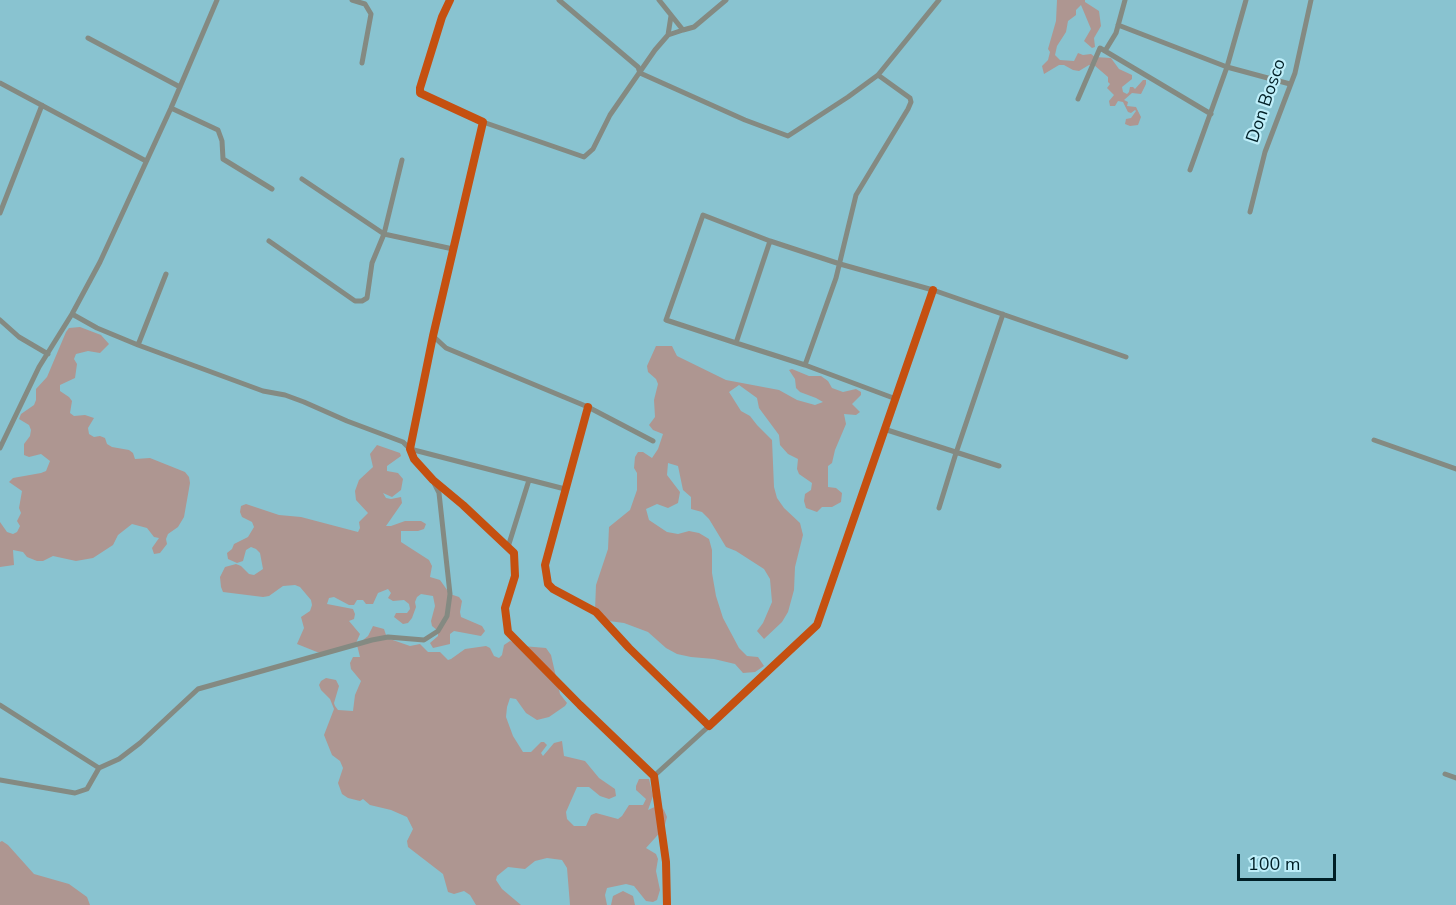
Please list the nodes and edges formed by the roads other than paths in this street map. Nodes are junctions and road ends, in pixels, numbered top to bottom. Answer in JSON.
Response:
{"nodes":[{"id":1,"x":217,"y":0,"type":"edge"},
{"id":2,"x":352,"y":0,"type":"edge"},
{"id":3,"x":450,"y":0,"type":"edge"},
{"id":4,"x":559,"y":0,"type":"edge"},
{"id":5,"x":659,"y":0,"type":"edge"},
{"id":6,"x":726,"y":0,"type":"edge"},
{"id":7,"x":939,"y":0,"type":"edge"},
{"id":8,"x":1125,"y":0,"type":"edge"},
{"id":9,"x":1246,"y":0,"type":"edge"},
{"id":10,"x":1311,"y":0,"type":"edge"},
{"id":11,"x":672,"y":16,"type":"junction"},
{"id":12,"x":1118,"y":25,"type":"junction"},
{"id":13,"x":683,"y":30,"type":"junction"},
{"id":14,"x":668,"y":35,"type":"junction"},
{"id":15,"x":88,"y":38,"type":"dead end"},
{"id":16,"x":1105,"y":51,"type":"junction"},
{"id":17,"x":363,"y":63,"type":"dead end"},
{"id":18,"x":1227,"y":67,"type":"junction"},
{"id":19,"x":639,"y":73,"type":"junction"},
{"id":20,"x":878,"y":75,"type":"junction"},
{"id":21,"x":0,"y":83,"type":"edge"},
{"id":22,"x":1290,"y":84,"type":"junction"},
{"id":23,"x":180,"y":87,"type":"junction"},
{"id":24,"x":1078,"y":99,"type":"dead end"},
{"id":25,"x":42,"y":105,"type":"junction"},
{"id":26,"x":171,"y":108,"type":"junction"},
{"id":27,"x":1211,"y":114,"type":"junction"},
{"id":28,"x":483,"y":122,"type":"junction"},
{"id":29,"x":402,"y":160,"type":"dead end"},
{"id":30,"x":146,"y":161,"type":"junction"},
{"id":31,"x":1190,"y":170,"type":"dead end"},
{"id":32,"x":302,"y":179,"type":"dead end"},
{"id":33,"x":272,"y":189,"type":"dead end"},
{"id":34,"x":1250,"y":212,"type":"dead end"},
{"id":35,"x":0,"y":213,"type":"edge"},
{"id":36,"x":384,"y":234,"type":"junction"},
{"id":37,"x":770,"y":240,"type":"junction"},
{"id":38,"x":269,"y":241,"type":"dead end"},
{"id":39,"x":453,"y":249,"type":"junction"},
{"id":40,"x":840,"y":264,"type":"junction"},
{"id":41,"x":166,"y":274,"type":"dead end"},
{"id":42,"x":933,"y":290,"type":"junction"},
{"id":43,"x":72,"y":314,"type":"junction"},
{"id":44,"x":1003,"y":314,"type":"junction"},
{"id":45,"x":0,"y":320,"type":"edge"},
{"id":46,"x":433,"y":336,"type":"junction"},
{"id":47,"x":736,"y":343,"type":"junction"},
{"id":48,"x":138,"y":345,"type":"junction"},
{"id":49,"x":48,"y":354,"type":"junction"},
{"id":50,"x":1126,"y":357,"type":"dead end"},
{"id":51,"x":805,"y":365,"type":"junction"},
{"id":52,"x":896,"y":399,"type":"junction"},
{"id":53,"x":588,"y":407,"type":"junction"},
{"id":54,"x":884,"y":429,"type":"junction"},
{"id":55,"x":1374,"y":440,"type":"dead end"},
{"id":56,"x":653,"y":441,"type":"dead end"},
{"id":57,"x":0,"y":448,"type":"edge"},
{"id":58,"x":410,"y":449,"type":"junction"},
{"id":59,"x":956,"y":453,"type":"junction"},
{"id":60,"x":999,"y":466,"type":"dead end"},
{"id":61,"x":1456,"y":469,"type":"edge"},
{"id":62,"x":433,"y":480,"type":"junction"},
{"id":63,"x":529,"y":480,"type":"junction"},
{"id":64,"x":565,"y":489,"type":"junction"},
{"id":65,"x":939,"y":508,"type":"dead end"},
{"id":66,"x":508,"y":547,"type":"junction"},
{"id":67,"x":0,"y":705,"type":"edge"},
{"id":68,"x":709,"y":726,"type":"junction"},
{"id":69,"x":99,"y":768,"type":"junction"},
{"id":70,"x":1445,"y":774,"type":"dead end"},
{"id":71,"x":654,"y":776,"type":"junction"},
{"id":72,"x":1456,"y":778,"type":"edge"},
{"id":73,"x":0,"y":780,"type":"edge"},
{"id":74,"x":667,"y":905,"type":"edge"}],
"edges":[{"from":1,"to":23,"type":"street"},
{"from":2,"to":17,"type":"street"},
{"from":3,"to":28,"type":"street"},
{"from":4,"to":19,"type":"street"},
{"from":5,"to":11,"type":"street"},
{"from":6,"to":13,"type":"street"},
{"from":7,"to":20,"type":"street"},
{"from":8,"to":12,"type":"street"},
{"from":9,"to":18,"type":"street"},
{"from":10,"to":22,"type":"street","name":"Don Bosco"},
{"from":11,"to":13,"type":"street"},
{"from":11,"to":14,"type":"street"},
{"from":12,"to":16,"type":"street"},
{"from":12,"to":18,"type":"street"},
{"from":13,"to":14,"type":"street"},
{"from":14,"to":19,"type":"street"},
{"from":15,"to":23,"type":"street"},
{"from":16,"to":24,"type":"street"},
{"from":16,"to":27,"type":"street"},
{"from":18,"to":22,"type":"street"},
{"from":18,"to":27,"type":"street"},
{"from":19,"to":20,"type":"street"},
{"from":19,"to":28,"type":"street"},
{"from":20,"to":40,"type":"street"},
{"from":21,"to":25,"type":"street"},
{"from":22,"to":34,"type":"street","name":"Don Bosco"},
{"from":23,"to":26,"type":"street"},
{"from":25,"to":30,"type":"street"},
{"from":25,"to":35,"type":"street"},
{"from":26,"to":30,"type":"street"},
{"from":26,"to":33,"type":"street"},
{"from":27,"to":31,"type":"street"},
{"from":28,"to":39,"type":"street"},
{"from":29,"to":36,"type":"street"},
{"from":30,"to":43,"type":"street"},
{"from":32,"to":36,"type":"street"},
{"from":36,"to":38,"type":"street"},
{"from":36,"to":39,"type":"street"},
{"from":37,"to":40,"type":"street"},
{"from":37,"to":47,"type":"street"},
{"from":37,"to":47,"type":"street"},
{"from":39,"to":46,"type":"street"},
{"from":40,"to":42,"type":"street"},
{"from":40,"to":51,"type":"street"},
{"from":41,"to":48,"type":"street"},
{"from":42,"to":44,"type":"street"},
{"from":42,"to":52,"type":"street"},
{"from":43,"to":48,"type":"street"},
{"from":43,"to":49,"type":"street"},
{"from":44,"to":50,"type":"street"},
{"from":44,"to":59,"type":"street"},
{"from":45,"to":49,"type":"street"},
{"from":46,"to":53,"type":"street"},
{"from":46,"to":58,"type":"street"},
{"from":47,"to":51,"type":"street"},
{"from":48,"to":58,"type":"street"},
{"from":49,"to":57,"type":"street"},
{"from":51,"to":52,"type":"street"},
{"from":52,"to":54,"type":"street"},
{"from":53,"to":56,"type":"street"},
{"from":53,"to":64,"type":"street"},
{"from":54,"to":59,"type":"street"},
{"from":54,"to":68,"type":"street"},
{"from":55,"to":61,"type":"street"},
{"from":58,"to":62,"type":"street"},
{"from":58,"to":63,"type":"street"},
{"from":59,"to":60,"type":"street"},
{"from":59,"to":65,"type":"street"},
{"from":62,"to":66,"type":"street"},
{"from":62,"to":69,"type":"street"},
{"from":63,"to":64,"type":"street"},
{"from":63,"to":66,"type":"street"},
{"from":64,"to":68,"type":"street"},
{"from":66,"to":71,"type":"street"},
{"from":67,"to":69,"type":"street"},
{"from":68,"to":71,"type":"street"},
{"from":69,"to":73,"type":"street"},
{"from":70,"to":72,"type":"street"},
{"from":71,"to":74,"type":"street"}]}
